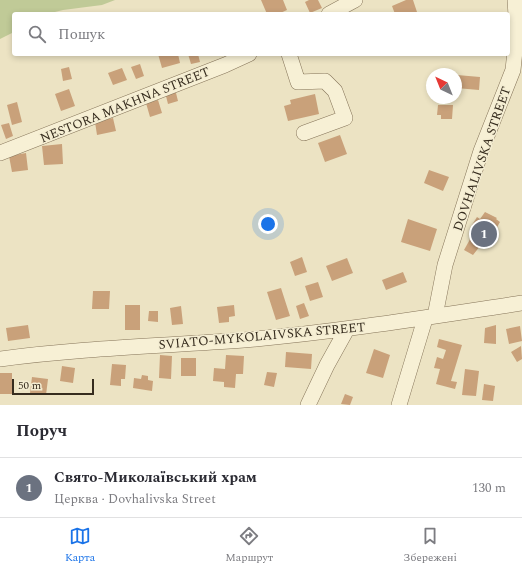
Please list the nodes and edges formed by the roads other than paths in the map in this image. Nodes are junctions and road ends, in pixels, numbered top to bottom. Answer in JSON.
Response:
{"nodes":[{"id":1,"x":355,"y":0,"type":"edge"},
{"id":2,"x":515,"y":0,"type":"edge"},
{"id":3,"x":333,"y":12,"type":"edge"},
{"id":4,"x":245,"y":56,"type":"edge"},
{"id":5,"x":290,"y":56,"type":"edge"},
{"id":6,"x":518,"y":69,"type":"edge"},
{"id":7,"x":304,"y":133,"type":"dead end"},
{"id":8,"x":0,"y":153,"type":"edge"},
{"id":9,"x":522,"y":303,"type":"edge"},
{"id":10,"x":430,"y":317,"type":"junction"},
{"id":11,"x":348,"y":329,"type":"junction"},
{"id":12,"x":0,"y":360,"type":"edge"},
{"id":13,"x":308,"y":405,"type":"edge"},
{"id":14,"x":399,"y":405,"type":"edge"}],
"edges":[{"from":1,"to":3,"type":"street"},
{"from":2,"to":6,"type":"street","name":"DOVHALIVSKA STREET"},
{"from":4,"to":8,"type":"street","name":"NESTORA MAKHNA STREET"},
{"from":5,"to":7,"type":"street"},
{"from":6,"to":10,"type":"street","name":"DOVHALIVSKA STREET"},
{"from":9,"to":10,"type":"street","name":"SVIATO-MYKOLAIVSKA STREET"},
{"from":10,"to":11,"type":"street","name":"SVIATO-MYKOLAIVSKA STREET"},
{"from":10,"to":14,"type":"street","name":"DOVHALIVSKA STREET"},
{"from":11,"to":12,"type":"street","name":"SVIATO-MYKOLAIVSKA STREET"},
{"from":11,"to":13,"type":"street"}]}
